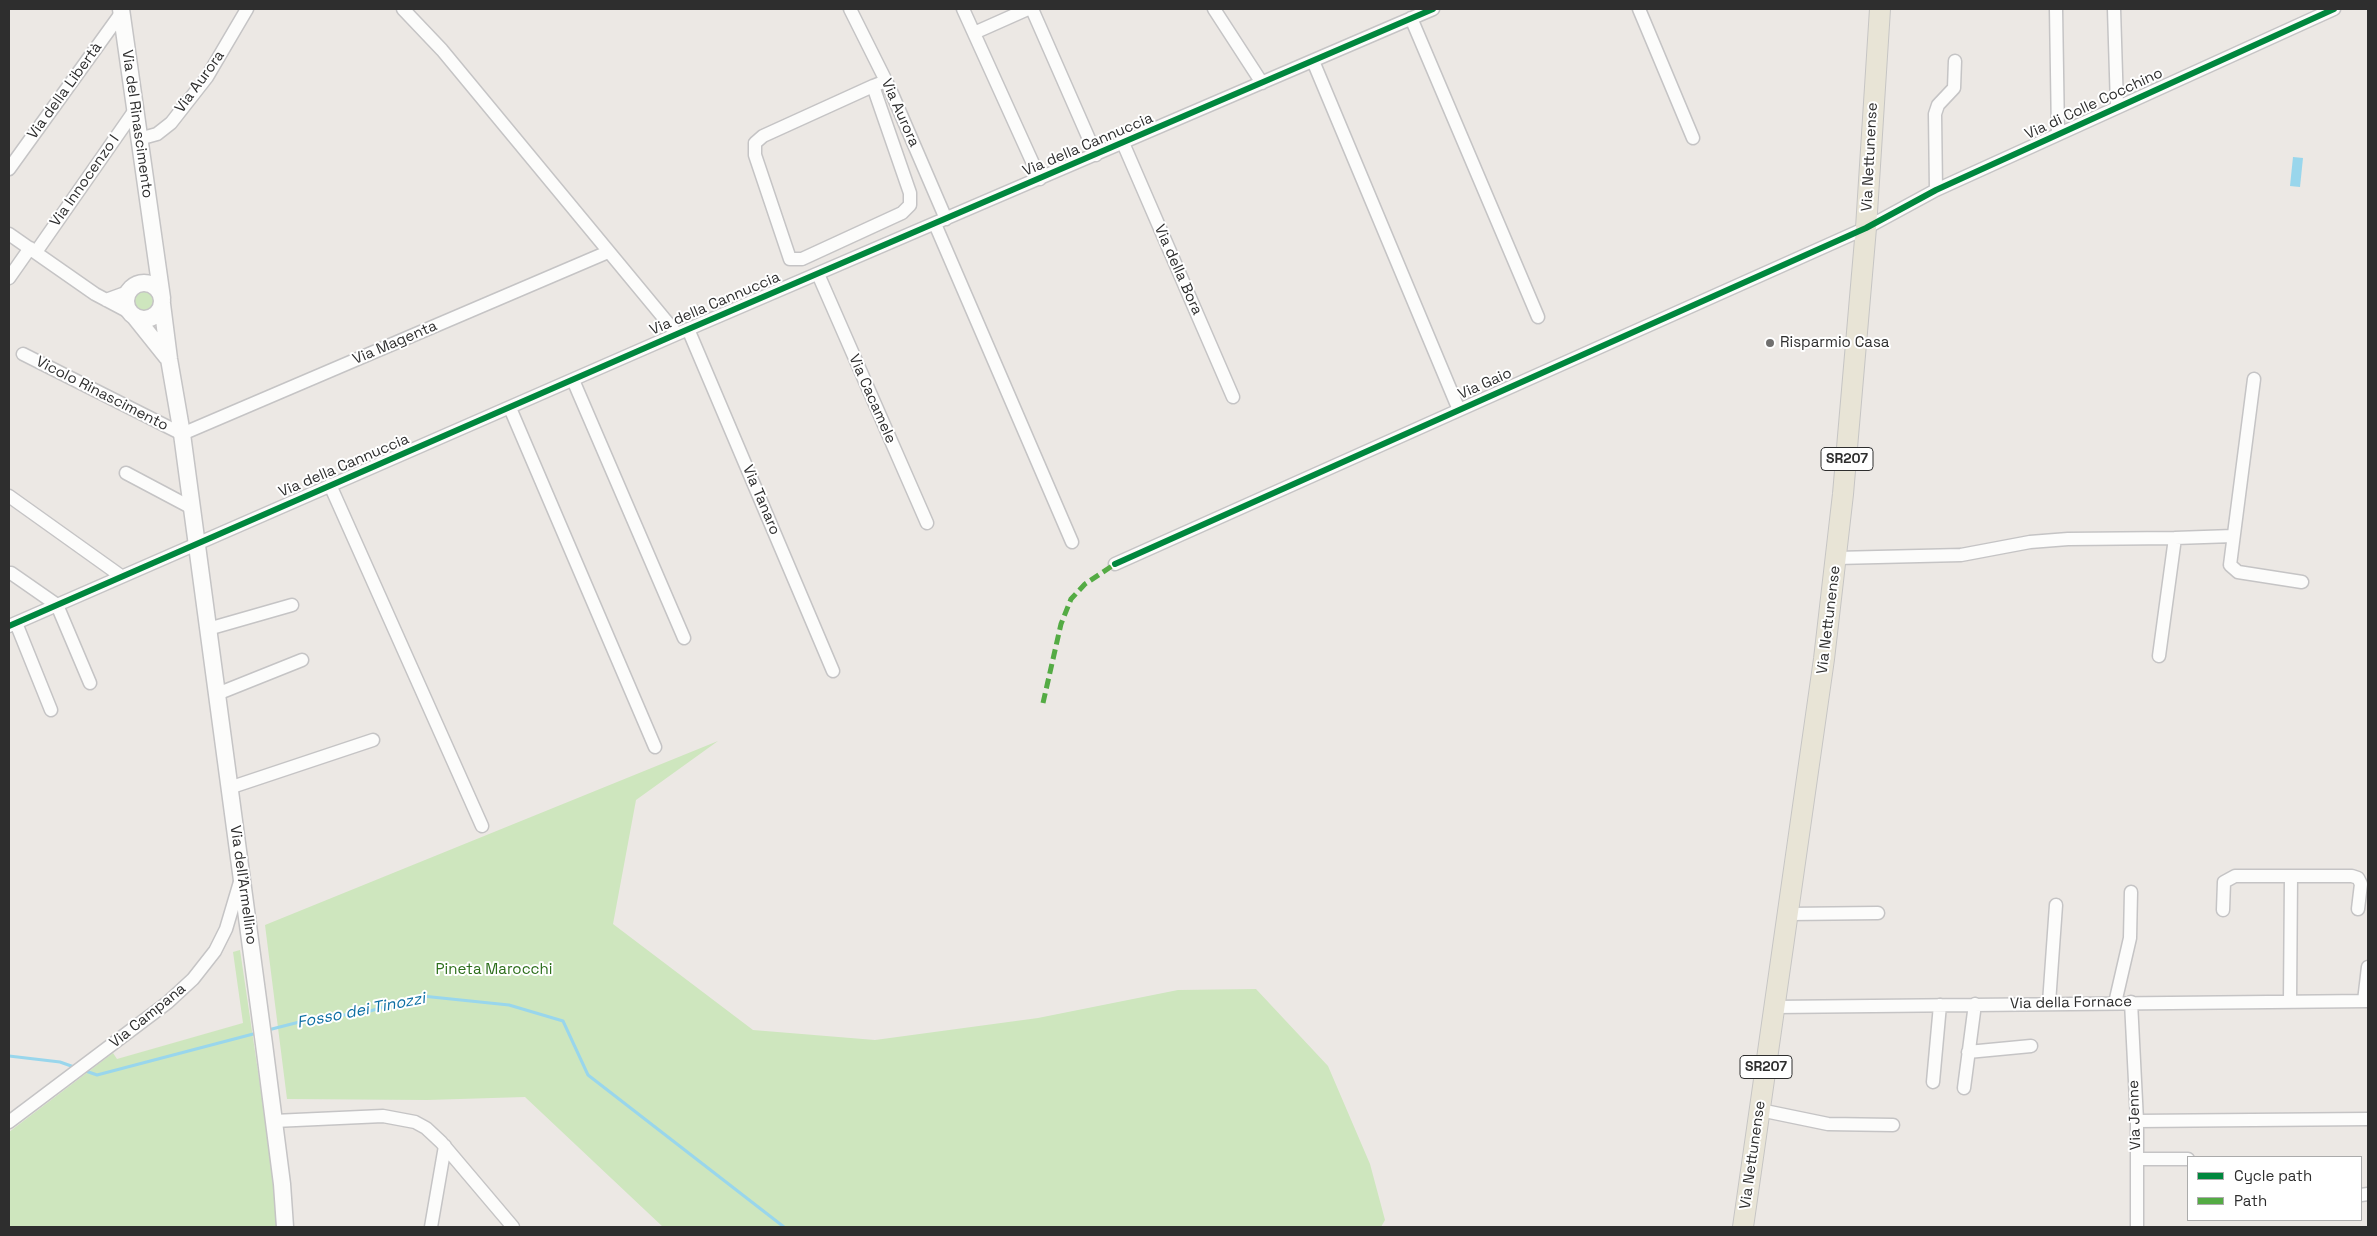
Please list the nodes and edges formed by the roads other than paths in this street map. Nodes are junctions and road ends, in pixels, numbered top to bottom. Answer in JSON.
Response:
{"nodes":[{"id":1,"x":247,"y":9,"type":"edge"},
{"id":2,"x":403,"y":9,"type":"edge"},
{"id":3,"x":850,"y":9,"type":"edge"},
{"id":4,"x":963,"y":9,"type":"edge"},
{"id":5,"x":1028,"y":9,"type":"edge"},
{"id":6,"x":1032,"y":9,"type":"edge"},
{"id":7,"x":1214,"y":9,"type":"edge"},
{"id":8,"x":1433,"y":9,"type":"edge"},
{"id":9,"x":1639,"y":9,"type":"edge"},
{"id":10,"x":1880,"y":9,"type":"edge"},
{"id":11,"x":2056,"y":9,"type":"edge"},
{"id":12,"x":2114,"y":9,"type":"edge"},
{"id":13,"x":2334,"y":9,"type":"edge"},
{"id":14,"x":121,"y":10,"type":"edge"},
{"id":15,"x":1411,"y":18,"type":"junction"},
{"id":16,"x":974,"y":33,"type":"junction"},
{"id":17,"x":1313,"y":61,"type":"junction"},
{"id":18,"x":1955,"y":61,"type":"dead end"},
{"id":19,"x":886,"y":80,"type":"junction"},
{"id":20,"x":1262,"y":83,"type":"junction"},
{"id":21,"x":873,"y":86,"type":"junction"},
{"id":22,"x":2117,"y":107,"type":"junction"},
{"id":23,"x":135,"y":110,"type":"junction"},
{"id":24,"x":2058,"y":134,"type":"junction"},
{"id":25,"x":1693,"y":138,"type":"dead end"},
{"id":26,"x":139,"y":139,"type":"junction"},
{"id":27,"x":1122,"y":143,"type":"junction"},
{"id":28,"x":1096,"y":155,"type":"junction"},
{"id":29,"x":9,"y":169,"type":"edge"},
{"id":30,"x":1040,"y":179,"type":"junction"},
{"id":31,"x":1936,"y":190,"type":"junction"},
{"id":32,"x":941,"y":221,"type":"junction"},
{"id":33,"x":1866,"y":228,"type":"junction"},
{"id":34,"x":9,"y":234,"type":"edge"},
{"id":35,"x":154,"y":240,"type":"junction"},
{"id":36,"x":33,"y":250,"type":"junction"},
{"id":37,"x":608,"y":252,"type":"junction"},
{"id":38,"x":818,"y":274,"type":"junction"},
{"id":39,"x":9,"y":278,"type":"edge"},
{"id":40,"x":132,"y":289,"type":"junction"},
{"id":41,"x":106,"y":300,"type":"junction"},
{"id":42,"x":162,"y":301,"type":"junction"},
{"id":43,"x":132,"y":314,"type":"junction"},
{"id":44,"x":1538,"y":317,"type":"dead end"},
{"id":45,"x":683,"y":332,"type":"junction"},
{"id":46,"x":23,"y":354,"type":"dead end"},
{"id":47,"x":169,"y":359,"type":"junction"},
{"id":48,"x":2254,"y":379,"type":"dead end"},
{"id":49,"x":573,"y":380,"type":"junction"},
{"id":50,"x":1233,"y":397,"type":"dead end"},
{"id":51,"x":510,"y":408,"type":"junction"},
{"id":52,"x":1459,"y":410,"type":"junction"},
{"id":53,"x":182,"y":434,"type":"junction"},
{"id":54,"x":126,"y":473,"type":"dead end"},
{"id":55,"x":330,"y":485,"type":"junction"},
{"id":56,"x":9,"y":496,"type":"edge"},
{"id":57,"x":192,"y":508,"type":"junction"},
{"id":58,"x":927,"y":523,"type":"dead end"},
{"id":59,"x":2232,"y":536,"type":"junction"},
{"id":60,"x":2175,"y":538,"type":"junction"},
{"id":61,"x":1072,"y":542,"type":"dead end"},
{"id":62,"x":196,"y":543,"type":"junction"},
{"id":63,"x":1836,"y":558,"type":"junction"},
{"id":64,"x":1115,"y":564,"type":"dead end"},
{"id":65,"x":11,"y":573,"type":"dead end"},
{"id":66,"x":121,"y":576,"type":"junction"},
{"id":67,"x":2302,"y":582,"type":"dead end"},
{"id":68,"x":57,"y":605,"type":"junction"},
{"id":69,"x":292,"y":605,"type":"dead end"},
{"id":70,"x":12,"y":624,"type":"edge"},
{"id":71,"x":208,"y":629,"type":"junction"},
{"id":72,"x":684,"y":638,"type":"dead end"},
{"id":73,"x":2159,"y":656,"type":"dead end"},
{"id":74,"x":302,"y":660,"type":"dead end"},
{"id":75,"x":833,"y":671,"type":"dead end"},
{"id":76,"x":90,"y":684,"type":"dead end"},
{"id":77,"x":217,"y":694,"type":"junction"},
{"id":78,"x":51,"y":710,"type":"dead end"},
{"id":79,"x":373,"y":740,"type":"dead end"},
{"id":80,"x":655,"y":747,"type":"dead end"},
{"id":81,"x":229,"y":788,"type":"junction"},
{"id":82,"x":482,"y":826,"type":"dead end"},
{"id":83,"x":241,"y":875,"type":"junction"},
{"id":84,"x":2291,"y":876,"type":"junction"},
{"id":85,"x":2131,"y":892,"type":"dead end"},
{"id":86,"x":2056,"y":905,"type":"dead end"},
{"id":87,"x":2223,"y":910,"type":"dead end"},
{"id":88,"x":2358,"y":910,"type":"dead end"},
{"id":89,"x":1878,"y":913,"type":"dead end"},
{"id":90,"x":1788,"y":914,"type":"junction"},
{"id":91,"x":2368,"y":967,"type":"edge"},
{"id":92,"x":2290,"y":1001,"type":"junction"},
{"id":93,"x":2366,"y":1001,"type":"edge"},
{"id":94,"x":2115,"y":1002,"type":"junction"},
{"id":95,"x":2131,"y":1002,"type":"junction"},
{"id":96,"x":2049,"y":1003,"type":"junction"},
{"id":97,"x":1975,"y":1004,"type":"junction"},
{"id":98,"x":1940,"y":1005,"type":"junction"},
{"id":99,"x":1774,"y":1006,"type":"junction"},
{"id":100,"x":2031,"y":1046,"type":"dead end"},
{"id":101,"x":1968,"y":1052,"type":"junction"},
{"id":102,"x":1933,"y":1082,"type":"dead end"},
{"id":103,"x":1964,"y":1088,"type":"dead end"},
{"id":104,"x":1760,"y":1110,"type":"junction"},
{"id":105,"x":2368,"y":1119,"type":"edge"},
{"id":106,"x":274,"y":1120,"type":"junction"},
{"id":107,"x":2136,"y":1121,"type":"junction"},
{"id":108,"x":9,"y":1122,"type":"edge"},
{"id":109,"x":1893,"y":1125,"type":"dead end"},
{"id":110,"x":445,"y":1146,"type":"junction"},
{"id":111,"x":2187,"y":1158,"type":"edge"},
{"id":112,"x":2137,"y":1159,"type":"junction"},
{"id":113,"x":285,"y":1227,"type":"edge"},
{"id":114,"x":431,"y":1227,"type":"edge"},
{"id":115,"x":513,"y":1227,"type":"edge"},
{"id":116,"x":1743,"y":1227,"type":"edge"},
{"id":117,"x":2137,"y":1227,"type":"edge"}],
"edges":[{"from":1,"to":26,"type":"street","name":"Via Aurora"},
{"from":2,"to":37,"type":"street"},
{"from":3,"to":19,"type":"street","name":"Via Aurora"},
{"from":4,"to":16,"type":"street"},
{"from":5,"to":16,"type":"street"},
{"from":6,"to":28,"type":"street"},
{"from":7,"to":20,"type":"street"},
{"from":8,"to":15,"type":"street","name":"Via della Cannuccia"},
{"from":9,"to":25,"type":"street"},
{"from":10,"to":33,"type":"main road","name":"Via Nettunense","number":"SR207"},
{"from":11,"to":24,"type":"street"},
{"from":12,"to":22,"type":"street"},
{"from":13,"to":22,"type":"street","name":"Via di Colle Cocchino"},
{"from":14,"to":23,"type":"street","name":"Via del Rinascimento"},
{"from":14,"to":29,"type":"street","name":"Via della Libertà"},
{"from":15,"to":17,"type":"street","name":"Via della Cannuccia"},
{"from":15,"to":44,"type":"street"},
{"from":16,"to":30,"type":"street"},
{"from":17,"to":20,"type":"street","name":"Via della Cannuccia"},
{"from":17,"to":52,"type":"street"},
{"from":18,"to":31,"type":"street"},
{"from":19,"to":21,"type":"street"},
{"from":19,"to":32,"type":"street","name":"Via Aurora"},
{"from":20,"to":27,"type":"street","name":"Via della Cannuccia"},
{"from":21,"to":21,"type":"street"},
{"from":22,"to":24,"type":"street","name":"Via di Colle Cocchino"},
{"from":23,"to":26,"type":"street","name":"Via del Rinascimento"},
{"from":23,"to":36,"type":"street","name":"Via Innocenzo I"},
{"from":24,"to":31,"type":"street","name":"Via di Colle Cocchino"},
{"from":26,"to":35,"type":"street","name":"Via del Rinascimento"},
{"from":27,"to":28,"type":"street","name":"Via della Cannuccia"},
{"from":27,"to":50,"type":"street","name":"Via della Bora"},
{"from":28,"to":30,"type":"street","name":"Via della Cannuccia"},
{"from":30,"to":32,"type":"street","name":"Via della Cannuccia"},
{"from":31,"to":33,"type":"street","name":"Via di Colle Cocchino"},
{"from":32,"to":38,"type":"street","name":"Via della Cannuccia"},
{"from":32,"to":61,"type":"street","name":"Via Aurora"},
{"from":33,"to":52,"type":"street","name":"Via Gaio"},
{"from":33,"to":63,"type":"main road","name":"Via Nettunense","number":"SR207"},
{"from":34,"to":36,"type":"street"},
{"from":35,"to":40,"type":"street","name":"Via del Rinascimento"},
{"from":35,"to":42,"type":"street","name":"Via del Rinascimento"},
{"from":36,"to":39,"type":"street","name":"Via Innocenzo I"},
{"from":36,"to":41,"type":"street"},
{"from":37,"to":45,"type":"street"},
{"from":37,"to":53,"type":"street","name":"Via Magenta"},
{"from":38,"to":45,"type":"street","name":"Via della Cannuccia"},
{"from":38,"to":58,"type":"street","name":"Via Cacamele"},
{"from":40,"to":41,"type":"street"},
{"from":40,"to":42,"type":"street"},
{"from":40,"to":43,"type":"street"},
{"from":41,"to":43,"type":"street"},
{"from":42,"to":43,"type":"street"},
{"from":42,"to":47,"type":"street","name":"Via del Rinascimento"},
{"from":43,"to":47,"type":"street","name":"Via del Rinascimento"},
{"from":45,"to":49,"type":"street","name":"Via della Cannuccia"},
{"from":45,"to":75,"type":"street","name":"Via Tanaro"},
{"from":46,"to":53,"type":"street","name":"Vicolo Rinascimento"},
{"from":47,"to":53,"type":"street","name":"Via del Rinascimento"},
{"from":48,"to":59,"type":"street"},
{"from":49,"to":51,"type":"street","name":"Via della Cannuccia"},
{"from":49,"to":72,"type":"street"},
{"from":51,"to":55,"type":"street","name":"Via della Cannuccia"},
{"from":51,"to":80,"type":"street"},
{"from":52,"to":64,"type":"street","name":"Via Gaio"},
{"from":53,"to":57,"type":"street","name":"Via del Rinascimento"},
{"from":54,"to":57,"type":"street"},
{"from":55,"to":62,"type":"street","name":"Via della Cannuccia"},
{"from":55,"to":82,"type":"street"},
{"from":56,"to":66,"type":"street"},
{"from":57,"to":62,"type":"street","name":"Via del Rinascimento"},
{"from":59,"to":60,"type":"street"},
{"from":59,"to":67,"type":"street"},
{"from":60,"to":63,"type":"street"},
{"from":60,"to":73,"type":"street"},
{"from":62,"to":66,"type":"street","name":"Via della Cannuccia"},
{"from":62,"to":71,"type":"street","name":"Via dell'Armellino"},
{"from":63,"to":90,"type":"main road","name":"Via Nettunense","number":"SR207"},
{"from":65,"to":68,"type":"street"},
{"from":66,"to":68,"type":"street","name":"Via della Cannuccia"},
{"from":68,"to":70,"type":"street","name":"Via della Cannuccia"},
{"from":68,"to":76,"type":"street"},
{"from":69,"to":71,"type":"street"},
{"from":70,"to":78,"type":"street"},
{"from":71,"to":77,"type":"street","name":"Via dell'Armellino"},
{"from":74,"to":77,"type":"street"},
{"from":77,"to":81,"type":"street","name":"Via dell'Armellino"},
{"from":79,"to":81,"type":"street"},
{"from":81,"to":83,"type":"street","name":"Via dell'Armellino"},
{"from":83,"to":106,"type":"street","name":"Via dell'Armellino"},
{"from":83,"to":108,"type":"street","name":"Via Campana"},
{"from":84,"to":87,"type":"street"},
{"from":84,"to":88,"type":"street"},
{"from":84,"to":92,"type":"street"},
{"from":85,"to":94,"type":"street"},
{"from":86,"to":96,"type":"street"},
{"from":89,"to":90,"type":"street"},
{"from":90,"to":99,"type":"main road","name":"Via Nettunense","number":"SR207"},
{"from":91,"to":93,"type":"street"},
{"from":92,"to":93,"type":"street","name":"Via della Fornace"},
{"from":92,"to":95,"type":"street","name":"Via della Fornace"},
{"from":94,"to":95,"type":"street","name":"Via della Fornace"},
{"from":94,"to":96,"type":"street","name":"Via della Fornace"},
{"from":95,"to":107,"type":"street","name":"Via Jenne"},
{"from":96,"to":97,"type":"street","name":"Via della Fornace"},
{"from":97,"to":98,"type":"street","name":"Via della Fornace"},
{"from":97,"to":101,"type":"street"},
{"from":98,"to":99,"type":"street","name":"Via della Fornace"},
{"from":98,"to":102,"type":"street"},
{"from":99,"to":104,"type":"main road","name":"Via Nettunense","number":"SR207"},
{"from":100,"to":101,"type":"street"},
{"from":101,"to":103,"type":"street"},
{"from":104,"to":109,"type":"street"},
{"from":104,"to":116,"type":"main road","name":"Via Nettunense","number":"SR207"},
{"from":105,"to":107,"type":"street"},
{"from":106,"to":110,"type":"street"},
{"from":106,"to":113,"type":"street","name":"Via dell'Armellino"},
{"from":107,"to":112,"type":"street","name":"Via Jenne"},
{"from":110,"to":114,"type":"street"},
{"from":110,"to":115,"type":"street"},
{"from":111,"to":112,"type":"street"},
{"from":112,"to":117,"type":"street","name":"Via Jenne"}]}
